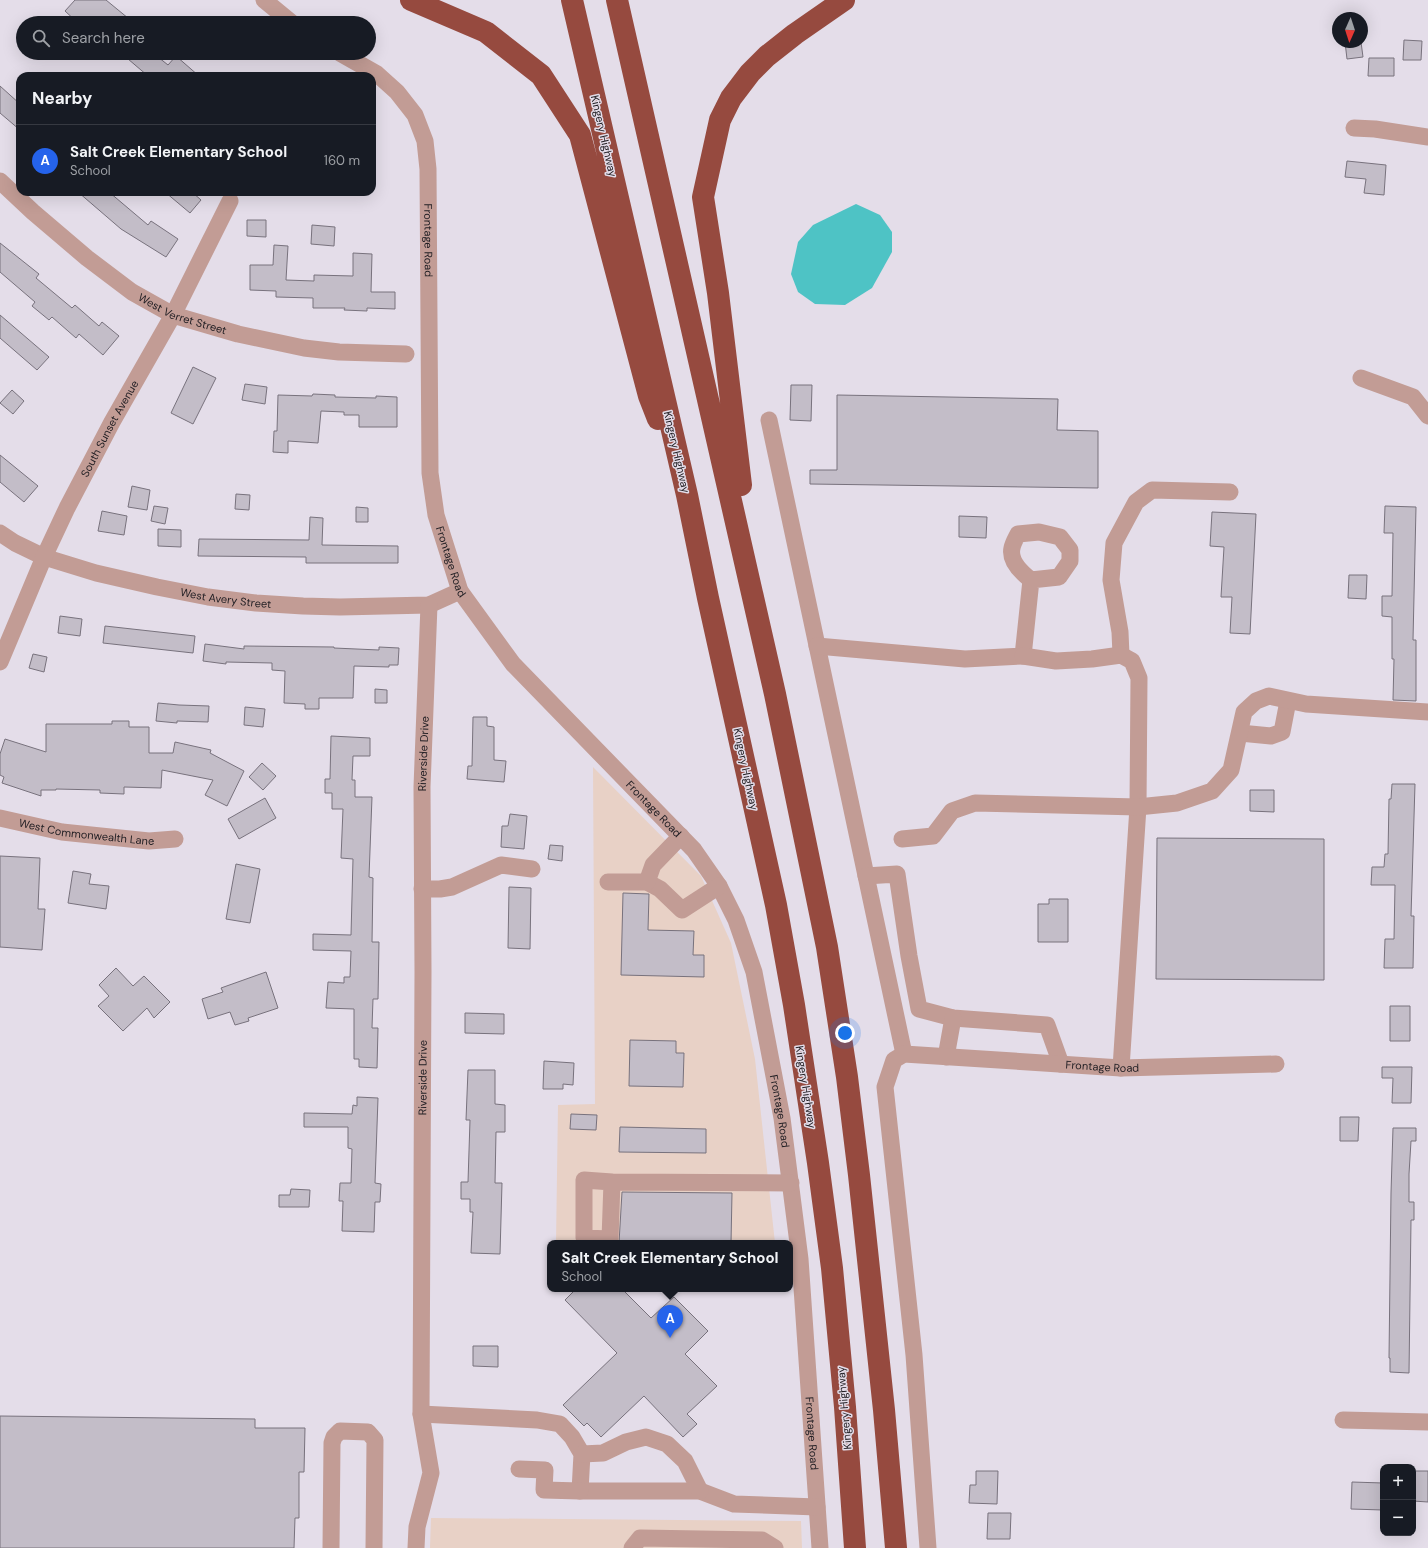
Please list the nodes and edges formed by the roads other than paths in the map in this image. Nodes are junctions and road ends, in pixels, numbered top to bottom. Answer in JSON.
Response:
{"nodes":[{"id":1,"x":264,"y":0,"type":"edge"},
{"id":2,"x":411,"y":0,"type":"edge"},
{"id":3,"x":572,"y":0,"type":"edge"},
{"id":4,"x":617,"y":0,"type":"edge"},
{"id":5,"x":844,"y":0,"type":"edge"},
{"id":6,"x":283,"y":16,"type":"edge"},
{"id":7,"x":352,"y":60,"type":"edge"},
{"id":8,"x":373,"y":72,"type":"edge"},
{"id":9,"x":376,"y":73,"type":"edge"},
{"id":10,"x":1354,"y":128,"type":"dead end"},
{"id":11,"x":1428,"y":137,"type":"edge"},
{"id":12,"x":0,"y":181,"type":"edge"},
{"id":13,"x":230,"y":201,"type":"dead end"},
{"id":14,"x":173,"y":315,"type":"junction"},
{"id":15,"x":406,"y":354,"type":"dead end"},
{"id":16,"x":1361,"y":378,"type":"dead end"},
{"id":17,"x":1428,"y":416,"type":"edge"},
{"id":18,"x":769,"y":420,"type":"dead end"},
{"id":19,"x":1230,"y":492,"type":"dead end"},
{"id":20,"x":687,"y":495,"type":"junction"},
{"id":21,"x":0,"y":533,"type":"edge"},
{"id":22,"x":44,"y":557,"type":"junction"},
{"id":23,"x":1031,"y":580,"type":"dead end"},
{"id":24,"x":460,"y":591,"type":"junction"},
{"id":25,"x":429,"y":605,"type":"junction"},
{"id":26,"x":817,"y":646,"type":"junction"},
{"id":27,"x":1121,"y":655,"type":"junction"},
{"id":28,"x":1023,"y":656,"type":"junction"},
{"id":29,"x":0,"y":662,"type":"edge"},
{"id":30,"x":775,"y":694,"type":"junction"},
{"id":31,"x":1288,"y":701,"type":"junction"},
{"id":32,"x":1428,"y":712,"type":"edge"},
{"id":33,"x":1240,"y":733,"type":"junction"},
{"id":34,"x":1138,"y":807,"type":"junction"},
{"id":35,"x":0,"y":818,"type":"edge"},
{"id":36,"x":681,"y":836,"type":"junction"},
{"id":37,"x":175,"y":839,"type":"dead end"},
{"id":38,"x":902,"y":839,"type":"dead end"},
{"id":39,"x":532,"y":869,"type":"dead end"},
{"id":40,"x":866,"y":876,"type":"junction"},
{"id":41,"x":608,"y":882,"type":"dead end"},
{"id":42,"x":647,"y":882,"type":"junction"},
{"id":43,"x":719,"y":886,"type":"junction"},
{"id":44,"x":422,"y":889,"type":"junction"},
{"id":45,"x":954,"y":1018,"type":"junction"},
{"id":46,"x":904,"y":1054,"type":"junction"},
{"id":47,"x":946,"y":1057,"type":"junction"},
{"id":48,"x":1061,"y":1064,"type":"junction"},
{"id":49,"x":1276,"y":1064,"type":"dead end"},
{"id":50,"x":1121,"y":1068,"type":"junction"},
{"id":51,"x":612,"y":1182,"type":"dead end"},
{"id":52,"x":790,"y":1183,"type":"junction"},
{"id":53,"x":421,"y":1414,"type":"junction"},
{"id":54,"x":1343,"y":1420,"type":"dead end"},
{"id":55,"x":1428,"y":1422,"type":"edge"},
{"id":56,"x":582,"y":1454,"type":"junction"},
{"id":57,"x":518,"y":1469,"type":"dead end"},
{"id":58,"x":580,"y":1491,"type":"junction"},
{"id":59,"x":700,"y":1491,"type":"junction"},
{"id":60,"x":817,"y":1507,"type":"junction"},
{"id":61,"x":331,"y":1548,"type":"edge"},
{"id":62,"x":374,"y":1548,"type":"edge"},
{"id":63,"x":416,"y":1548,"type":"edge"},
{"id":64,"x":632,"y":1548,"type":"edge"},
{"id":65,"x":776,"y":1548,"type":"edge"},
{"id":66,"x":820,"y":1548,"type":"edge"},
{"id":67,"x":855,"y":1548,"type":"edge"},
{"id":68,"x":896,"y":1548,"type":"edge"},
{"id":69,"x":928,"y":1548,"type":"edge"}],
"edges":[{"from":1,"to":6,"type":"street"},
{"from":2,"to":20,"type":"highway"},
{"from":3,"to":20,"type":"highway","name":"Kingery Highway"},
{"from":4,"to":30,"type":"highway"},
{"from":5,"to":30,"type":"highway"},
{"from":7,"to":8,"type":"street","name":"Frontage Road"},
{"from":9,"to":24,"type":"street","name":"Frontage Road"},
{"from":10,"to":11,"type":"street"},
{"from":12,"to":14,"type":"street","name":"West Verret Street"},
{"from":13,"to":14,"type":"street","name":"South Sunset Avenue"},
{"from":14,"to":15,"type":"street","name":"West Verret Street"},
{"from":14,"to":22,"type":"street","name":"South Sunset Avenue"},
{"from":16,"to":17,"type":"street"},
{"from":18,"to":26,"type":"street"},
{"from":19,"to":27,"type":"street"},
{"from":20,"to":67,"type":"highway","name":"Kingery Highway"},
{"from":21,"to":22,"type":"street","name":"West Avery Street"},
{"from":22,"to":25,"type":"street","name":"West Avery Street"},
{"from":22,"to":29,"type":"street","name":"South Sunset Avenue"},
{"from":23,"to":28,"type":"street"},
{"from":24,"to":25,"type":"street","name":"West Avery Street"},
{"from":24,"to":36,"type":"street","name":"Frontage Road"},
{"from":25,"to":44,"type":"street","name":"Riverside Drive"},
{"from":26,"to":28,"type":"street"},
{"from":26,"to":40,"type":"street"},
{"from":27,"to":28,"type":"street"},
{"from":27,"to":34,"type":"street"},
{"from":30,"to":68,"type":"highway"},
{"from":31,"to":32,"type":"street"},
{"from":31,"to":33,"type":"street"},
{"from":31,"to":33,"type":"street"},
{"from":33,"to":34,"type":"street"},
{"from":34,"to":38,"type":"street"},
{"from":34,"to":50,"type":"street"},
{"from":35,"to":37,"type":"street","name":"West Commonwealth Lane"},
{"from":36,"to":42,"type":"street"},
{"from":36,"to":43,"type":"street","name":"Frontage Road"},
{"from":39,"to":44,"type":"street"},
{"from":40,"to":45,"type":"street"},
{"from":40,"to":46,"type":"street"},
{"from":41,"to":42,"type":"street"},
{"from":42,"to":43,"type":"street"},
{"from":43,"to":52,"type":"street","name":"Frontage Road"},
{"from":44,"to":53,"type":"street","name":"Riverside Drive"},
{"from":45,"to":47,"type":"street"},
{"from":45,"to":48,"type":"street"},
{"from":46,"to":47,"type":"street","name":"Frontage Road"},
{"from":46,"to":69,"type":"street"},
{"from":47,"to":48,"type":"street","name":"Frontage Road"},
{"from":48,"to":50,"type":"street","name":"Frontage Road"},
{"from":49,"to":50,"type":"street","name":"Frontage Road"},
{"from":51,"to":52,"type":"street"},
{"from":52,"to":60,"type":"street","name":"Frontage Road"},
{"from":53,"to":56,"type":"street"},
{"from":53,"to":63,"type":"street","name":"Riverside Drive"},
{"from":54,"to":55,"type":"street"},
{"from":56,"to":58,"type":"street"},
{"from":56,"to":59,"type":"street"},
{"from":57,"to":58,"type":"street"},
{"from":58,"to":59,"type":"street"},
{"from":59,"to":60,"type":"street"},
{"from":60,"to":66,"type":"street","name":"Frontage Road"},
{"from":61,"to":62,"type":"street"},
{"from":64,"to":65,"type":"street"}]}
